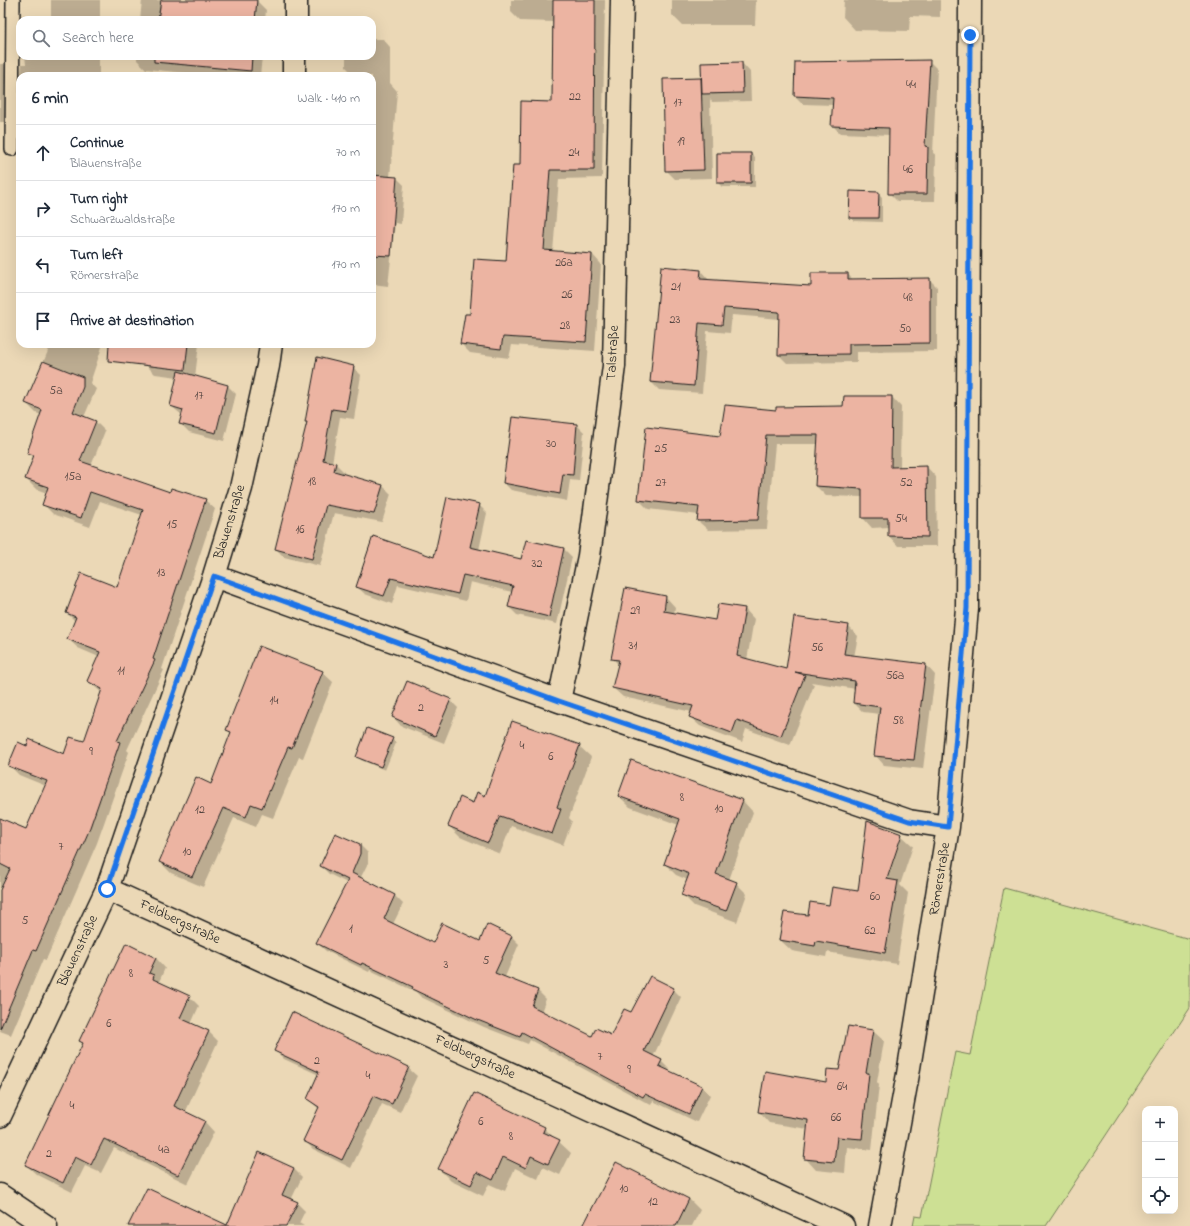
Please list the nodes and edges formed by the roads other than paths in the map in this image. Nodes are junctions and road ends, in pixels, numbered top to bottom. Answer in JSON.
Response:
{"nodes":[{"id":1,"x":14,"y":0,"type":"edge"},
{"id":2,"x":296,"y":0,"type":"edge"},
{"id":3,"x":622,"y":0,"type":"edge"},
{"id":4,"x":970,"y":0,"type":"edge"},
{"id":5,"x":296,"y":16,"type":"edge"},
{"id":6,"x":294,"y":60,"type":"edge"},
{"id":7,"x":294,"y":72,"type":"edge"},
{"id":8,"x":12,"y":149,"type":"dead end"},
{"id":9,"x":270,"y":348,"type":"edge"},
{"id":10,"x":214,"y":576,"type":"junction"},
{"id":11,"x":559,"y":701,"type":"junction"},
{"id":12,"x":948,"y":827,"type":"junction"},
{"id":13,"x":107,"y":889,"type":"junction"},
{"id":14,"x":0,"y":1116,"type":"edge"},
{"id":15,"x":0,"y":1196,"type":"edge"},
{"id":16,"x":46,"y":1226,"type":"edge"},
{"id":17,"x":843,"y":1226,"type":"edge"},
{"id":18,"x":880,"y":1226,"type":"edge"}],
"edges":[{"from":1,"to":8,"type":"lane"},
{"from":2,"to":5,"type":"street"},
{"from":3,"to":11,"type":"street","name":"Talstraße"},
{"from":4,"to":12,"type":"street","name":"Römerstraße"},
{"from":6,"to":7,"type":"street"},
{"from":9,"to":10,"type":"street","name":"Blauenstraße"},
{"from":10,"to":11,"type":"street"},
{"from":10,"to":13,"type":"street","name":"Blauenstraße"},
{"from":11,"to":12,"type":"street"},
{"from":12,"to":18,"type":"street","name":"Römerstraße"},
{"from":13,"to":14,"type":"street","name":"Blauenstraße"},
{"from":13,"to":17,"type":"street","name":"Feldbergstraße"},
{"from":15,"to":16,"type":"street"}]}
